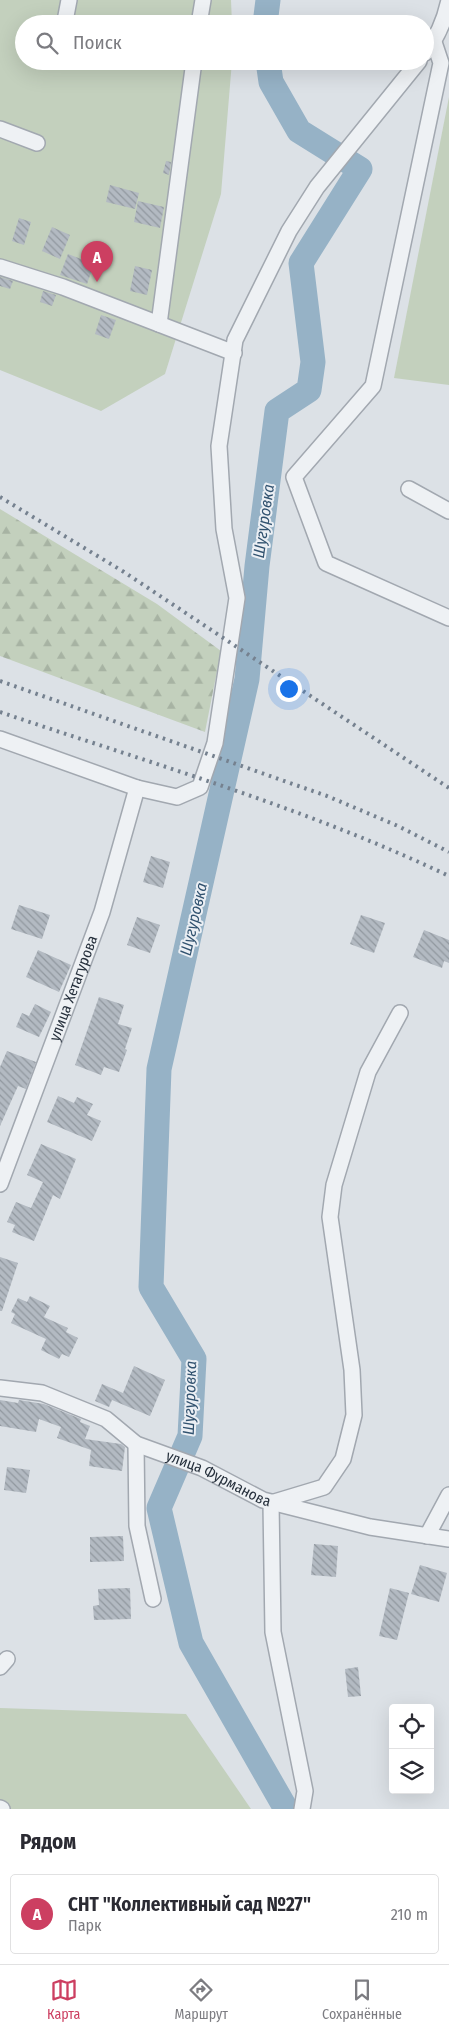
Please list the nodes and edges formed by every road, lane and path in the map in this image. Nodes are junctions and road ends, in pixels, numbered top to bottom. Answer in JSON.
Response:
{"nodes":[{"id":1,"x":69,"y":0,"type":"edge"},
{"id":2,"x":203,"y":0,"type":"edge"},
{"id":3,"x":449,"y":0,"type":"edge"},
{"id":4,"x":65,"y":15,"type":"edge"},
{"id":5,"x":200,"y":15,"type":"edge"},
{"id":6,"x":434,"y":39,"type":"edge"},
{"id":7,"x":434,"y":53,"type":"edge"},
{"id":8,"x":193,"y":70,"type":"edge"},
{"id":9,"x":412,"y":70,"type":"edge"},
{"id":10,"x":0,"y":129,"type":"edge"},
{"id":11,"x":37,"y":143,"type":"dead end"},
{"id":12,"x":0,"y":266,"type":"edge"},
{"id":13,"x":159,"y":324,"type":"junction"},
{"id":14,"x":234,"y":353,"type":"junction"},
{"id":15,"x":409,"y":489,"type":"dead end"},
{"id":16,"x":449,"y":512,"type":"edge"},
{"id":17,"x":449,"y":618,"type":"edge"},
{"id":18,"x":0,"y":740,"type":"edge"},
{"id":19,"x":137,"y":788,"type":"junction"},
{"id":20,"x":400,"y":1013,"type":"dead end"},
{"id":21,"x":0,"y":1184,"type":"edge"},
{"id":22,"x":0,"y":1388,"type":"edge"},
{"id":23,"x":136,"y":1444,"type":"junction"},
{"id":24,"x":449,"y":1495,"type":"edge"},
{"id":25,"x":271,"y":1503,"type":"junction"},
{"id":26,"x":427,"y":1536,"type":"junction"},
{"id":27,"x":449,"y":1539,"type":"edge"},
{"id":28,"x":153,"y":1599,"type":"dead end"},
{"id":29,"x":302,"y":1809,"type":"edge"}],
"edges":[{"from":1,"to":4,"type":"street"},
{"from":2,"to":5,"type":"street"},
{"from":3,"to":6,"type":"street"},
{"from":7,"to":17,"type":"street"},
{"from":8,"to":13,"type":"street"},
{"from":9,"to":14,"type":"street"},
{"from":10,"to":11,"type":"street"},
{"from":12,"to":13,"type":"street"},
{"from":13,"to":14,"type":"street"},
{"from":14,"to":19,"type":"street"},
{"from":15,"to":16,"type":"street"},
{"from":18,"to":19,"type":"street"},
{"from":19,"to":21,"type":"street","name":"улица Хетагурова"},
{"from":20,"to":25,"type":"street"},
{"from":22,"to":23,"type":"street","name":"улица Фурманова"},
{"from":23,"to":25,"type":"street","name":"улица Фурманова"},
{"from":23,"to":28,"type":"street"},
{"from":24,"to":26,"type":"street"},
{"from":25,"to":26,"type":"street","name":"улица Фурманова"},
{"from":25,"to":29,"type":"street"},
{"from":26,"to":27,"type":"street","name":"улица Фурманова"}]}
